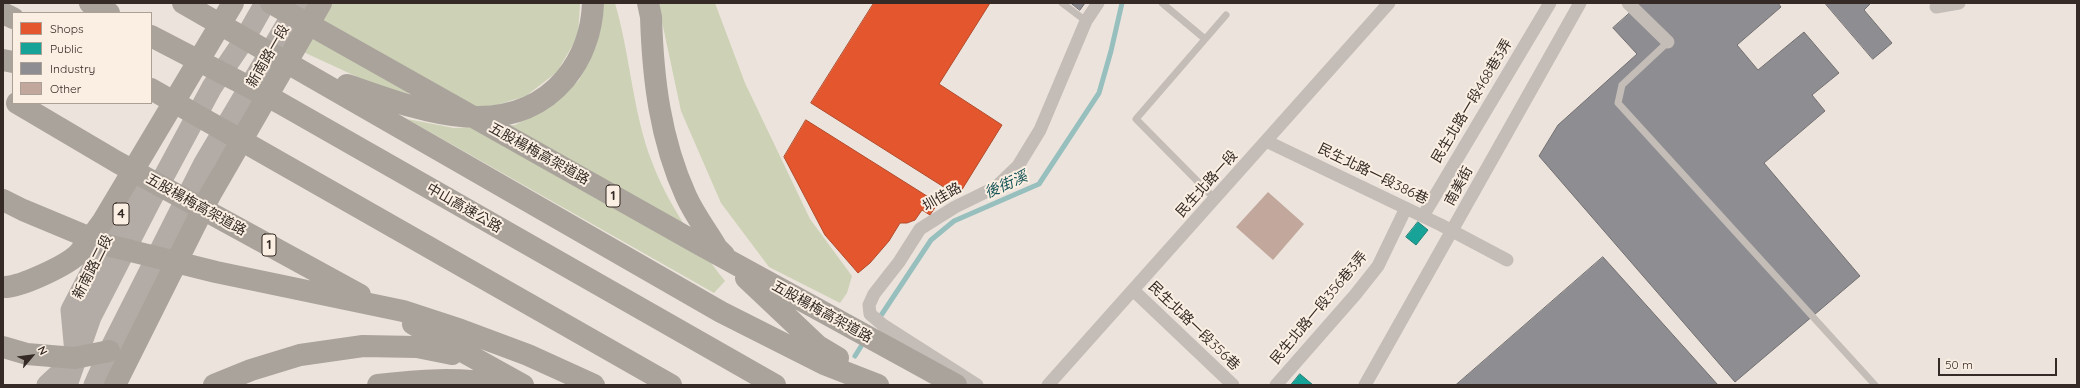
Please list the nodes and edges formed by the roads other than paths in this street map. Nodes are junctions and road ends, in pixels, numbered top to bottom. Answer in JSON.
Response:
{"nodes":[{"id":1,"x":90,"y":3,"type":"edge"},
{"id":2,"x":233,"y":3,"type":"edge"},
{"id":3,"x":242,"y":3,"type":"edge"},
{"id":4,"x":265,"y":3,"type":"edge"},
{"id":5,"x":271,"y":3,"type":"edge"},
{"id":6,"x":299,"y":3,"type":"edge"},
{"id":7,"x":321,"y":3,"type":"edge"},
{"id":8,"x":593,"y":3,"type":"edge"},
{"id":9,"x":636,"y":3,"type":"edge"},
{"id":10,"x":648,"y":3,"type":"edge"},
{"id":11,"x":1062,"y":3,"type":"edge"},
{"id":12,"x":1098,"y":3,"type":"edge"},
{"id":13,"x":1162,"y":3,"type":"edge"},
{"id":14,"x":1389,"y":3,"type":"edge"},
{"id":15,"x":1550,"y":3,"type":"edge"},
{"id":16,"x":1580,"y":3,"type":"edge"},
{"id":17,"x":1628,"y":3,"type":"edge"},
{"id":18,"x":1959,"y":3,"type":"edge"},
{"id":19,"x":1936,"y":7,"type":"dead end"},
{"id":20,"x":192,"y":8,"type":"edge"},
{"id":21,"x":107,"y":12,"type":"edge"},
{"id":22,"x":3,"y":13,"type":"edge"},
{"id":23,"x":1226,"y":15,"type":"dead end"},
{"id":24,"x":12,"y":18,"type":"edge"},
{"id":25,"x":1086,"y":21,"type":"junction"},
{"id":26,"x":152,"y":36,"type":"edge"},
{"id":27,"x":652,"y":38,"type":"junction"},
{"id":28,"x":1205,"y":39,"type":"junction"},
{"id":29,"x":1668,"y":42,"type":"joint"},
{"id":30,"x":296,"y":67,"type":"junction"},
{"id":31,"x":204,"y":82,"type":"junction"},
{"id":32,"x":154,"y":92,"type":"edge"},
{"id":33,"x":3,"y":95,"type":"edge"},
{"id":34,"x":12,"y":100,"type":"edge"},
{"id":35,"x":19,"y":104,"type":"edge"},
{"id":36,"x":1266,"y":141,"type":"junction"},
{"id":37,"x":1215,"y":199,"type":"junction"},
{"id":38,"x":3,"y":200,"type":"edge"},
{"id":39,"x":1406,"y":208,"type":"junction"},
{"id":40,"x":1423,"y":216,"type":"junction"},
{"id":41,"x":1452,"y":230,"type":"junction"},
{"id":42,"x":1507,"y":260,"type":"dead end"},
{"id":43,"x":3,"y":287,"type":"edge"},
{"id":44,"x":1133,"y":290,"type":"junction"},
{"id":45,"x":3,"y":347,"type":"edge"},
{"id":46,"x":109,"y":351,"type":"junction"},
{"id":47,"x":76,"y":358,"type":"junction"},
{"id":48,"x":47,"y":385,"type":"edge"},
{"id":49,"x":67,"y":385,"type":"edge"},
{"id":50,"x":94,"y":385,"type":"edge"},
{"id":51,"x":104,"y":385,"type":"edge"},
{"id":52,"x":115,"y":385,"type":"edge"},
{"id":53,"x":214,"y":385,"type":"edge"},
{"id":54,"x":378,"y":385,"type":"edge"},
{"id":55,"x":500,"y":385,"type":"edge"},
{"id":56,"x":523,"y":385,"type":"edge"},
{"id":57,"x":565,"y":385,"type":"edge"},
{"id":58,"x":594,"y":385,"type":"edge"},
{"id":59,"x":671,"y":385,"type":"edge"},
{"id":60,"x":774,"y":385,"type":"edge"},
{"id":61,"x":880,"y":385,"type":"edge"},
{"id":62,"x":956,"y":385,"type":"edge"},
{"id":63,"x":978,"y":385,"type":"edge"},
{"id":64,"x":1048,"y":385,"type":"edge"},
{"id":65,"x":1233,"y":385,"type":"edge"},
{"id":66,"x":1276,"y":385,"type":"edge"},
{"id":67,"x":1365,"y":385,"type":"edge"},
{"id":68,"x":1875,"y":385,"type":"edge"}],
"edges":[{"from":1,"to":21,"type":"highway"},
{"from":2,"to":43,"type":"highway"},
{"from":3,"to":31,"type":"main road","number":"4"},
{"from":4,"to":31,"type":"main road","name":"新南路一段","number":"4"},
{"from":5,"to":62,"type":"highway","name":"五股楊梅高架道路","number":"1"},
{"from":6,"to":46,"type":"main road","name":"新南路一段"},
{"from":7,"to":52,"type":"highway"},
{"from":8,"to":30,"type":"highway"},
{"from":9,"to":27,"type":"highway"},
{"from":10,"to":27,"type":"highway"},
{"from":11,"to":25,"type":"lane"},
{"from":12,"to":25,"type":"street","name":"圳佳路"},
{"from":13,"to":28,"type":"lane"},
{"from":14,"to":36,"type":"street","name":"民生北路一段"},
{"from":15,"to":40,"type":"street","name":"民生北路一段468巷3弄"},
{"from":16,"to":41,"type":"street","name":"南美街"},
{"from":17,"to":29,"type":"street"},
{"from":18,"to":19,"type":"street"},
{"from":20,"to":30,"type":"highway"},
{"from":22,"to":24,"type":"highway"},
{"from":23,"to":28,"type":"lane"},
{"from":25,"to":63,"type":"street","name":"圳佳路"},
{"from":26,"to":60,"type":"highway","name":"中山高速公路"},
{"from":27,"to":61,"type":"highway"},
{"from":28,"to":37,"type":"lane"},
{"from":29,"to":68,"type":"lane"},
{"from":30,"to":61,"type":"highway"},
{"from":31,"to":47,"type":"main road","name":"新南路二段","number":"4"},
{"from":31,"to":47,"type":"main road","name":"新南路二段","number":"4"},
{"from":32,"to":59,"type":"highway"},
{"from":33,"to":34,"type":"highway"},
{"from":35,"to":56,"type":"highway","name":"五股楊梅高架道路","number":"1"},
{"from":36,"to":37,"type":"street","name":"民生北路一段"},
{"from":36,"to":39,"type":"street","name":"民生北路一段386巷"},
{"from":37,"to":44,"type":"street","name":"民生北路一段"},
{"from":38,"to":58,"type":"highway"},
{"from":39,"to":40,"type":"street","name":"民生北路一段386巷"},
{"from":39,"to":66,"type":"street","name":"民生北路一段356巷3弄"},
{"from":40,"to":41,"type":"street","name":"民生北路一段386巷"},
{"from":41,"to":42,"type":"street","name":"民生北路一段386巷"},
{"from":41,"to":67,"type":"street","name":"南美街"},
{"from":44,"to":64,"type":"street","name":"民生北路一段"},
{"from":44,"to":65,"type":"street","name":"民生北路一段356巷"},
{"from":45,"to":47,"type":"highway"},
{"from":46,"to":47,"type":"highway"},
{"from":46,"to":50,"type":"main road"},
{"from":46,"to":51,"type":"main road"},
{"from":47,"to":48,"type":"main road","number":"4"},
{"from":47,"to":49,"type":"main road","number":"4"},
{"from":53,"to":57,"type":"highway"},
{"from":54,"to":55,"type":"highway"}]}
